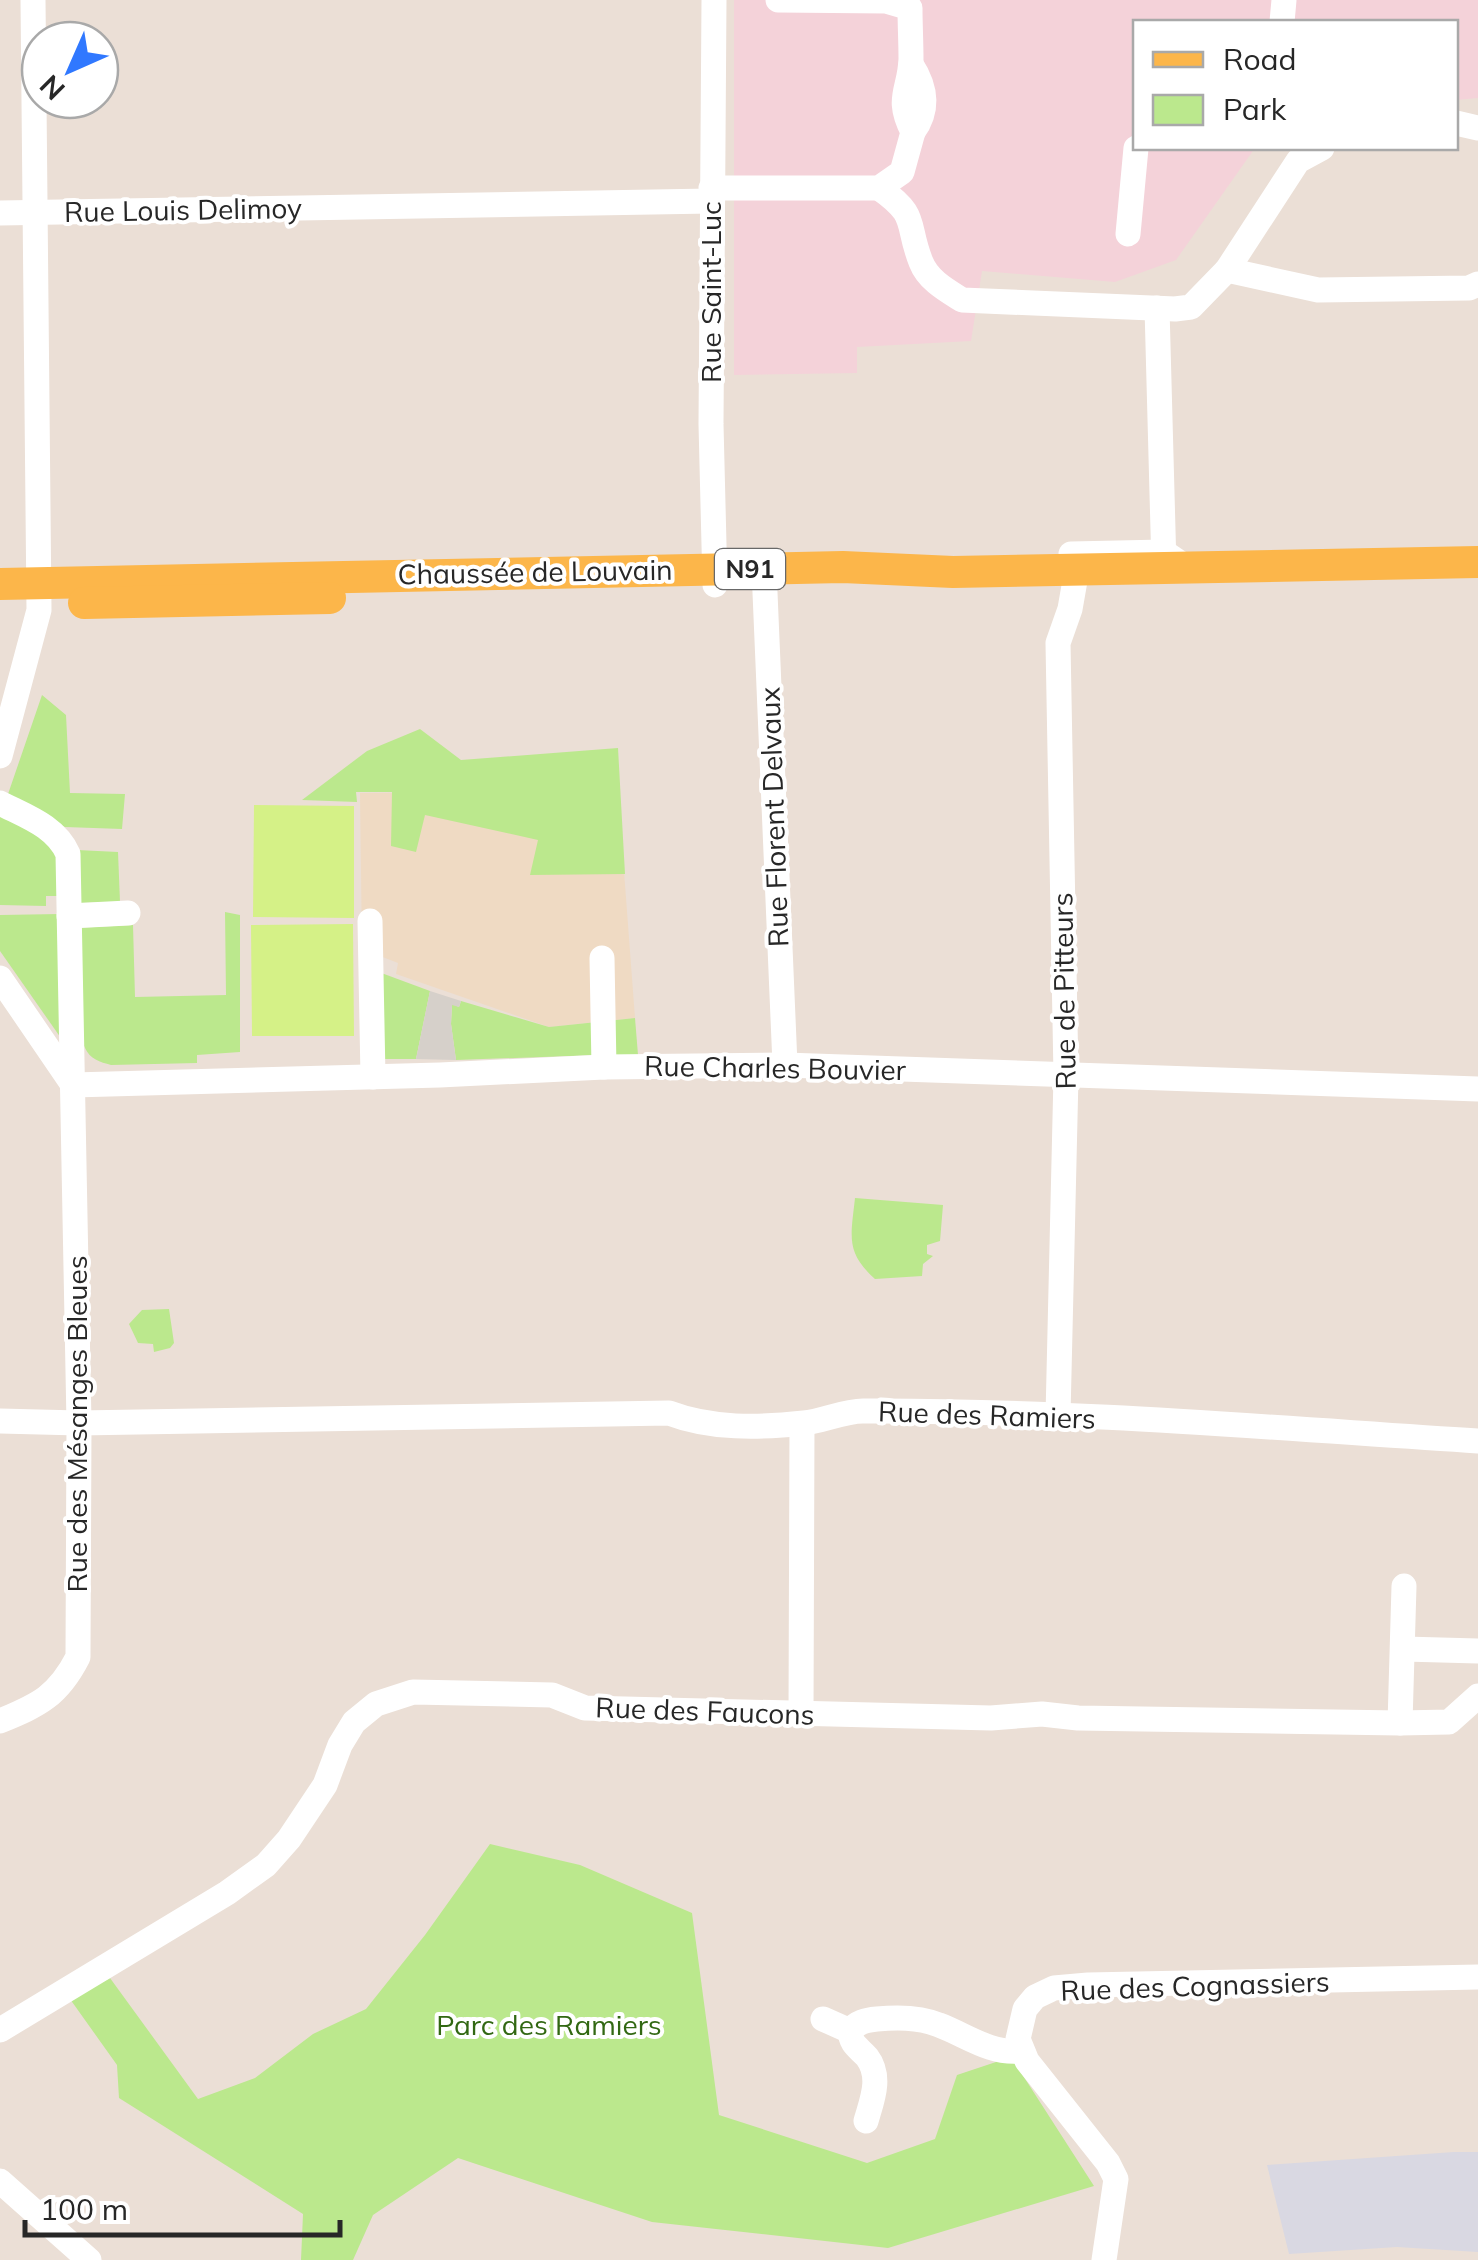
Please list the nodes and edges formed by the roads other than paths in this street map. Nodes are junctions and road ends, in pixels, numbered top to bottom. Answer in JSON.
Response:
{"nodes":[{"id":1,"x":34,"y":0,"type":"edge"},
{"id":2,"x":714,"y":0,"type":"edge"},
{"id":3,"x":778,"y":0,"type":"edge"},
{"id":4,"x":1136,"y":150,"type":"edge"},
{"id":5,"x":1318,"y":150,"type":"edge"},
{"id":6,"x":879,"y":188,"type":"junction"},
{"id":7,"x":711,"y":195,"type":"junction"},
{"id":8,"x":35,"y":212,"type":"junction"},
{"id":9,"x":0,"y":213,"type":"edge"},
{"id":10,"x":1128,"y":234,"type":"dead end"},
{"id":11,"x":1227,"y":270,"type":"junction"},
{"id":12,"x":1475,"y":287,"type":"edge"},
{"id":13,"x":1157,"y":308,"type":"junction"},
{"id":14,"x":1172,"y":562,"type":"junction"},
{"id":15,"x":1478,"y":562,"type":"edge"},
{"id":16,"x":1077,"y":569,"type":"junction"},
{"id":17,"x":715,"y":572,"type":"junction"},
{"id":18,"x":296,"y":576,"type":"junction"},
{"id":19,"x":765,"y":577,"type":"junction"},
{"id":20,"x":0,"y":584,"type":"edge"},
{"id":21,"x":248,"y":588,"type":"junction"},
{"id":22,"x":39,"y":593,"type":"junction"},
{"id":23,"x":0,"y":594,"type":"edge"},
{"id":24,"x":338,"y":598,"type":"junction"},
{"id":25,"x":0,"y":605,"type":"edge"},
{"id":26,"x":0,"y":756,"type":"edge"},
{"id":27,"x":0,"y":803,"type":"edge"},
{"id":28,"x":128,"y":913,"type":"dead end"},
{"id":29,"x":69,"y":916,"type":"junction"},
{"id":30,"x":370,"y":922,"type":"dead end"},
{"id":31,"x":602,"y":958,"type":"dead end"},
{"id":32,"x":0,"y":978,"type":"edge"},
{"id":33,"x":786,"y":1064,"type":"junction"},
{"id":34,"x":604,"y":1067,"type":"junction"},
{"id":35,"x":1066,"y":1076,"type":"junction"},
{"id":36,"x":373,"y":1077,"type":"junction"},
{"id":37,"x":73,"y":1086,"type":"junction"},
{"id":38,"x":1478,"y":1089,"type":"edge"},
{"id":39,"x":1058,"y":1416,"type":"junction"},
{"id":40,"x":0,"y":1421,"type":"edge"},
{"id":41,"x":80,"y":1423,"type":"junction"},
{"id":42,"x":802,"y":1424,"type":"junction"},
{"id":43,"x":1478,"y":1441,"type":"edge"},
{"id":44,"x":1404,"y":1586,"type":"dead end"},
{"id":45,"x":1404,"y":1649,"type":"junction"},
{"id":46,"x":1478,"y":1651,"type":"edge"},
{"id":47,"x":1478,"y":1696,"type":"edge"},
{"id":48,"x":801,"y":1714,"type":"junction"},
{"id":49,"x":0,"y":1722,"type":"edge"},
{"id":50,"x":1400,"y":1723,"type":"junction"},
{"id":51,"x":1478,"y":1977,"type":"edge"},
{"id":52,"x":823,"y":2019,"type":"dead end"},
{"id":53,"x":0,"y":2030,"type":"edge"},
{"id":54,"x":850,"y":2031,"type":"junction"},
{"id":55,"x":1020,"y":2050,"type":"junction"},
{"id":56,"x":866,"y":2121,"type":"dead end"},
{"id":57,"x":0,"y":2181,"type":"edge"},
{"id":58,"x":90,"y":2260,"type":"edge"},
{"id":59,"x":1104,"y":2260,"type":"edge"}],
"edges":[{"from":1,"to":8,"type":"street"},
{"from":2,"to":7,"type":"street","name":"Rue Saint-Luc"},
{"from":3,"to":6,"type":"street"},
{"from":4,"to":10,"type":"street"},
{"from":5,"to":11,"type":"street"},
{"from":6,"to":7,"type":"street","name":"Rue Louis Delimoy"},
{"from":6,"to":13,"type":"street"},
{"from":7,"to":8,"type":"street","name":"Rue Louis Delimoy"},
{"from":7,"to":17,"type":"street","name":"Rue Saint-Luc"},
{"from":8,"to":9,"type":"street"},
{"from":8,"to":22,"type":"street","name":"Rue Louis Delimoy"},
{"from":11,"to":12,"type":"street"},
{"from":11,"to":13,"type":"street"},
{"from":13,"to":14,"type":"street"},
{"from":14,"to":15,"type":"main road","name":"Chaussée de Louvain","number":"N91"},
{"from":14,"to":16,"type":"main road","name":"Chaussée de Louvain","number":"N91"},
{"from":14,"to":17,"type":"street"},
{"from":16,"to":19,"type":"main road","name":"Chaussée de Louvain","number":"N91"},
{"from":16,"to":35,"type":"street","name":"Rue de Pitteurs"},
{"from":17,"to":18,"type":"main road","name":"Chaussée de Louvain","number":"N91"},
{"from":17,"to":19,"type":"main road","name":"Chaussée de Louvain","number":"N91"},
{"from":17,"to":24,"type":"main road","name":"Chaussée de Louvain","number":"N91"},
{"from":18,"to":21,"type":"street","name":"Chaussée de Louvain","number":"N91"},
{"from":18,"to":22,"type":"main road","name":"Chaussée de Louvain","number":"N91"},
{"from":19,"to":33,"type":"street","name":"Rue Florent Delvaux"},
{"from":20,"to":22,"type":"main road","name":"Chaussée de Louvain","number":"N91"},
{"from":21,"to":22,"type":"street","name":"Chaussée de Louvain","number":"N91"},
{"from":21,"to":24,"type":"street","name":"Chaussée de Louvain","number":"N91"},
{"from":22,"to":23,"type":"street","name":"Chaussée de Louvain","number":"N91"},
{"from":22,"to":24,"type":"main road","name":"Chaussée de Louvain","number":"N91"},
{"from":22,"to":25,"type":"main road","name":"Chaussée de Louvain","number":"N91"},
{"from":22,"to":26,"type":"street","name":"Rue Louis Delimoy"},
{"from":27,"to":29,"type":"street","name":"Rue des Mésanges Bleues"},
{"from":28,"to":29,"type":"street"},
{"from":29,"to":37,"type":"street","name":"Rue des Mésanges Bleues"},
{"from":30,"to":36,"type":"street"},
{"from":31,"to":34,"type":"street"},
{"from":32,"to":37,"type":"street"},
{"from":33,"to":34,"type":"street","name":"Rue Charles Bouvier"},
{"from":33,"to":35,"type":"street","name":"Rue Charles Bouvier"},
{"from":34,"to":36,"type":"street","name":"Rue Charles Bouvier"},
{"from":35,"to":38,"type":"street","name":"Rue Charles Bouvier"},
{"from":35,"to":39,"type":"street","name":"Rue de Pitteurs"},
{"from":36,"to":37,"type":"street","name":"Rue Charles Bouvier"},
{"from":37,"to":41,"type":"street","name":"Rue des Mésanges Bleues"},
{"from":39,"to":42,"type":"street","name":"Rue des Ramiers"},
{"from":39,"to":43,"type":"street","name":"Rue des Ramiers"},
{"from":40,"to":41,"type":"street","name":"Rue des Ramiers"},
{"from":41,"to":42,"type":"street","name":"Rue des Ramiers"},
{"from":41,"to":49,"type":"street","name":"Rue des Mésanges Bleues"},
{"from":42,"to":48,"type":"street"},
{"from":44,"to":45,"type":"street"},
{"from":45,"to":46,"type":"street"},
{"from":45,"to":50,"type":"street"},
{"from":47,"to":50,"type":"street","name":"Rue des Faucons"},
{"from":48,"to":50,"type":"street","name":"Rue des Faucons"},
{"from":48,"to":53,"type":"street","name":"Rue des Faucons"},
{"from":51,"to":55,"type":"street","name":"Rue des Cognassiers"},
{"from":52,"to":54,"type":"street"},
{"from":54,"to":55,"type":"street"},
{"from":54,"to":56,"type":"street"},
{"from":55,"to":59,"type":"street"},
{"from":57,"to":58,"type":"street"}]}
